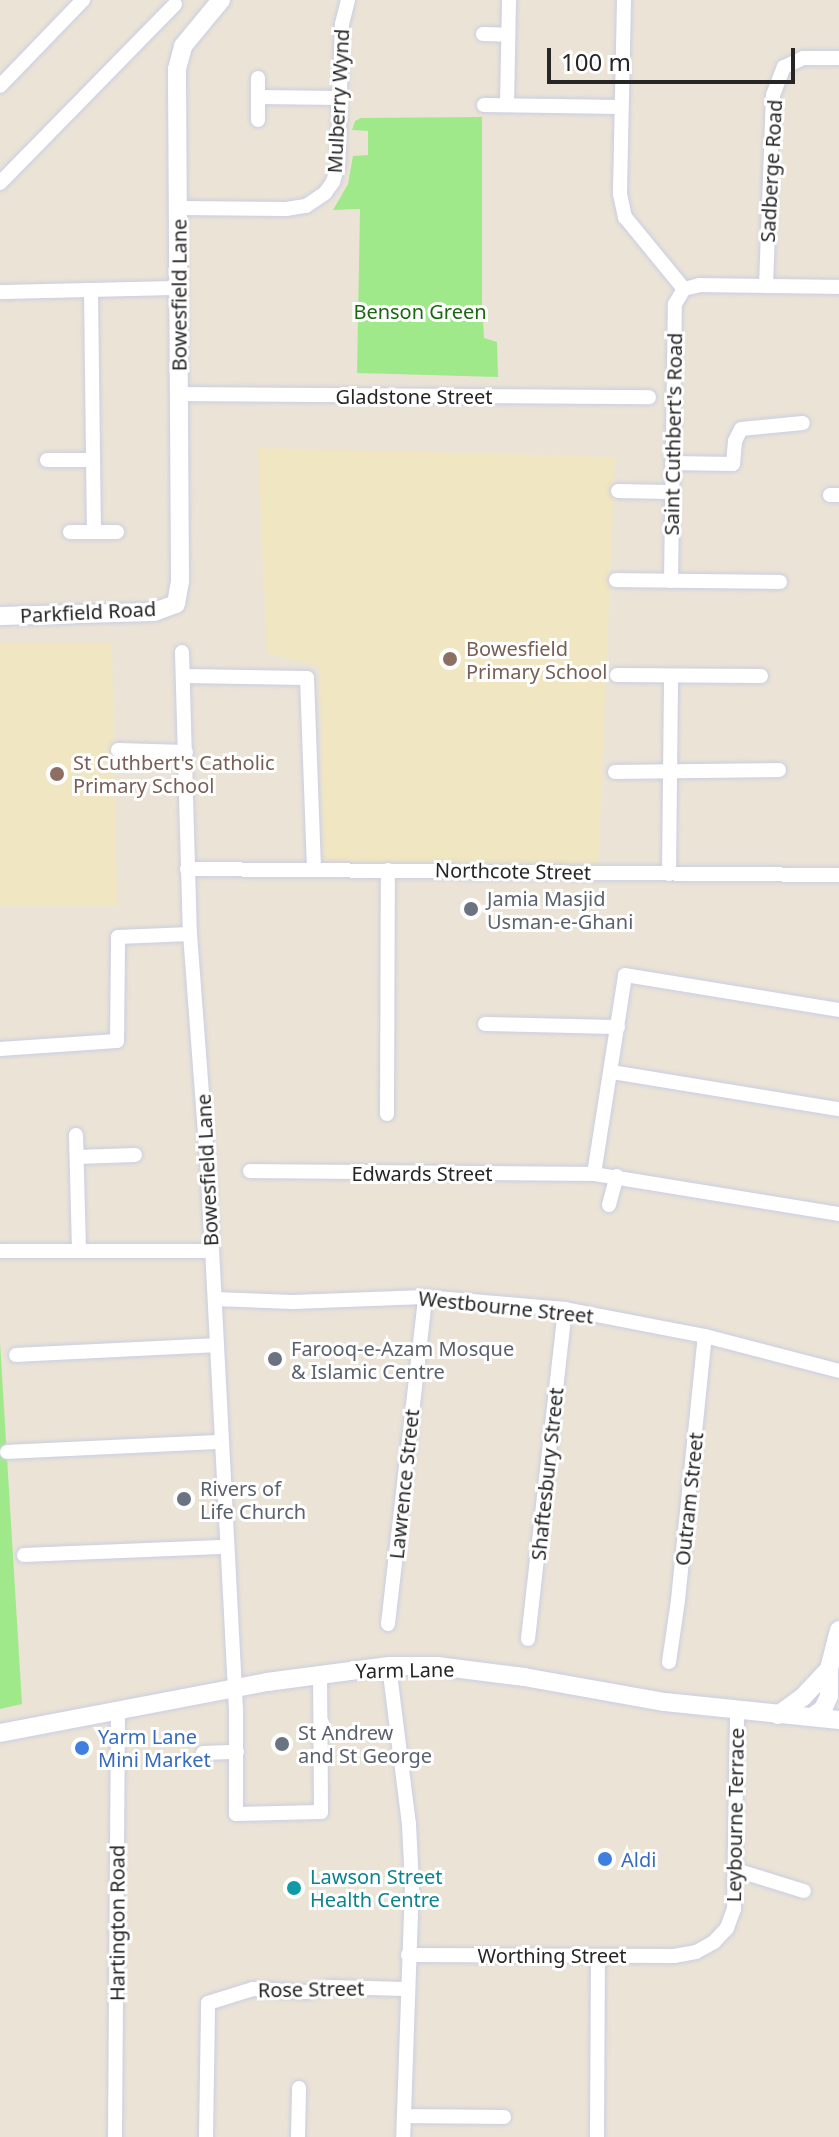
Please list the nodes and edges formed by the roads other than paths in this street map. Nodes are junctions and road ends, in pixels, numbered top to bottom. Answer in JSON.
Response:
{"nodes":[{"id":1,"x":83,"y":0,"type":"edge"},
{"id":2,"x":221,"y":0,"type":"edge"},
{"id":3,"x":348,"y":0,"type":"edge"},
{"id":4,"x":509,"y":0,"type":"edge"},
{"id":5,"x":624,"y":0,"type":"edge"},
{"id":6,"x":167,"y":4,"type":"edge"},
{"id":7,"x":483,"y":34,"type":"dead end"},
{"id":8,"x":508,"y":35,"type":"junction"},
{"id":9,"x":839,"y":58,"type":"edge"},
{"id":10,"x":258,"y":78,"type":"dead end"},
{"id":11,"x":0,"y":86,"type":"edge"},
{"id":12,"x":258,"y":97,"type":"junction"},
{"id":13,"x":340,"y":98,"type":"junction"},
{"id":14,"x":484,"y":105,"type":"dead end"},
{"id":15,"x":507,"y":105,"type":"junction"},
{"id":16,"x":621,"y":107,"type":"junction"},
{"id":17,"x":258,"y":120,"type":"dead end"},
{"id":18,"x":0,"y":183,"type":"edge"},
{"id":19,"x":179,"y":208,"type":"junction"},
{"id":20,"x":766,"y":286,"type":"junction"},
{"id":21,"x":839,"y":287,"type":"edge"},
{"id":22,"x":178,"y":288,"type":"junction"},
{"id":23,"x":684,"y":289,"type":"junction"},
{"id":24,"x":91,"y":291,"type":"junction"},
{"id":25,"x":0,"y":292,"type":"edge"},
{"id":26,"x":179,"y":394,"type":"junction"},
{"id":27,"x":649,"y":397,"type":"dead end"},
{"id":28,"x":803,"y":423,"type":"dead end"},
{"id":29,"x":47,"y":460,"type":"dead end"},
{"id":30,"x":93,"y":460,"type":"junction"},
{"id":31,"x":672,"y":463,"type":"junction"},
{"id":32,"x":618,"y":491,"type":"dead end"},
{"id":33,"x":671,"y":492,"type":"junction"},
{"id":34,"x":70,"y":532,"type":"dead end"},
{"id":35,"x":94,"y":532,"type":"junction"},
{"id":36,"x":117,"y":532,"type":"dead end"},
{"id":37,"x":616,"y":580,"type":"dead end"},
{"id":38,"x":671,"y":581,"type":"junction"},
{"id":39,"x":780,"y":582,"type":"dead end"},
{"id":40,"x":176,"y":604,"type":"joint"},
{"id":41,"x":0,"y":616,"type":"edge"},
{"id":42,"x":182,"y":652,"type":"dead end"},
{"id":43,"x":617,"y":675,"type":"dead end"},
{"id":44,"x":183,"y":676,"type":"junction"},
{"id":45,"x":671,"y":676,"type":"junction"},
{"id":46,"x":761,"y":676,"type":"dead end"},
{"id":47,"x":118,"y":750,"type":"dead end"},
{"id":48,"x":186,"y":752,"type":"junction"},
{"id":49,"x":669,"y":770,"type":"junction"},
{"id":50,"x":779,"y":770,"type":"dead end"},
{"id":51,"x":615,"y":772,"type":"dead end"},
{"id":52,"x":187,"y":869,"type":"junction"},
{"id":53,"x":314,"y":870,"type":"junction"},
{"id":54,"x":388,"y":870,"type":"junction"},
{"id":55,"x":669,"y":874,"type":"junction"},
{"id":56,"x":839,"y":875,"type":"edge"},
{"id":57,"x":190,"y":934,"type":"junction"},
{"id":58,"x":839,"y":1010,"type":"edge"},
{"id":59,"x":485,"y":1024,"type":"dead end"},
{"id":60,"x":618,"y":1027,"type":"junction"},
{"id":61,"x":0,"y":1049,"type":"edge"},
{"id":62,"x":612,"y":1072,"type":"junction"},
{"id":63,"x":839,"y":1109,"type":"edge"},
{"id":64,"x":387,"y":1114,"type":"dead end"},
{"id":65,"x":76,"y":1135,"type":"dead end"},
{"id":66,"x":135,"y":1155,"type":"dead end"},
{"id":67,"x":77,"y":1157,"type":"junction"},
{"id":68,"x":250,"y":1171,"type":"dead end"},
{"id":69,"x":594,"y":1174,"type":"junction"},
{"id":70,"x":617,"y":1176,"type":"junction"},
{"id":71,"x":609,"y":1205,"type":"dead end"},
{"id":72,"x":839,"y":1214,"type":"edge"},
{"id":73,"x":0,"y":1251,"type":"edge"},
{"id":74,"x":79,"y":1251,"type":"junction"},
{"id":75,"x":211,"y":1251,"type":"junction"},
{"id":76,"x":425,"y":1297,"type":"junction"},
{"id":77,"x":215,"y":1299,"type":"junction"},
{"id":78,"x":565,"y":1309,"type":"junction"},
{"id":79,"x":705,"y":1336,"type":"junction"},
{"id":80,"x":217,"y":1345,"type":"junction"},
{"id":81,"x":16,"y":1355,"type":"dead end"},
{"id":82,"x":839,"y":1371,"type":"edge"},
{"id":83,"x":221,"y":1442,"type":"junction"},
{"id":84,"x":7,"y":1452,"type":"dead end"},
{"id":85,"x":226,"y":1547,"type":"junction"},
{"id":86,"x":24,"y":1555,"type":"dead end"},
{"id":87,"x":388,"y":1624,"type":"dead end"},
{"id":88,"x":839,"y":1630,"type":"edge"},
{"id":89,"x":528,"y":1639,"type":"dead end"},
{"id":90,"x":669,"y":1662,"type":"dead end"},
{"id":91,"x":389,"y":1666,"type":"junction"},
{"id":92,"x":320,"y":1674,"type":"junction"},
{"id":93,"x":834,"y":1677,"type":"edge"},
{"id":94,"x":234,"y":1689,"type":"junction"},
{"id":95,"x":118,"y":1710,"type":"junction"},
{"id":96,"x":737,"y":1710,"type":"junction"},
{"id":97,"x":778,"y":1715,"type":"junction"},
{"id":98,"x":812,"y":1717,"type":"junction"},
{"id":99,"x":839,"y":1720,"type":"edge"},
{"id":100,"x":0,"y":1733,"type":"edge"},
{"id":101,"x":237,"y":1752,"type":"junction"},
{"id":102,"x":203,"y":1753,"type":"dead end"},
{"id":103,"x":736,"y":1870,"type":"junction"},
{"id":104,"x":804,"y":1891,"type":"dead end"},
{"id":105,"x":696,"y":1952,"type":"joint"},
{"id":106,"x":408,"y":1955,"type":"junction"},
{"id":107,"x":598,"y":1956,"type":"junction"},
{"id":108,"x":407,"y":1989,"type":"junction"},
{"id":109,"x":299,"y":2088,"type":"dead end"},
{"id":110,"x":404,"y":2116,"type":"junction"},
{"id":111,"x":504,"y":2117,"type":"dead end"},
{"id":112,"x":115,"y":2137,"type":"edge"},
{"id":113,"x":206,"y":2137,"type":"edge"},
{"id":114,"x":298,"y":2137,"type":"edge"},
{"id":115,"x":403,"y":2137,"type":"edge"},
{"id":116,"x":597,"y":2137,"type":"edge"}],
"edges":[{"from":1,"to":11,"type":"street"},
{"from":2,"to":19,"type":"street","name":"Bowesfield Lane"},
{"from":3,"to":13,"type":"street","name":"Mulberry Wynd"},
{"from":4,"to":8,"type":"street"},
{"from":5,"to":16,"type":"street"},
{"from":6,"to":18,"type":"street"},
{"from":7,"to":8,"type":"street"},
{"from":8,"to":15,"type":"street"},
{"from":9,"to":20,"type":"street","name":"Sadberge Road"},
{"from":10,"to":12,"type":"street"},
{"from":12,"to":13,"type":"street"},
{"from":12,"to":17,"type":"street"},
{"from":13,"to":19,"type":"street","name":"Mulberry Wynd"},
{"from":14,"to":15,"type":"street"},
{"from":15,"to":16,"type":"street"},
{"from":16,"to":23,"type":"street"},
{"from":19,"to":22,"type":"street","name":"Bowesfield Lane"},
{"from":20,"to":21,"type":"street"},
{"from":20,"to":23,"type":"street"},
{"from":22,"to":24,"type":"street"},
{"from":22,"to":26,"type":"street","name":"Bowesfield Lane"},
{"from":23,"to":31,"type":"street","name":"Saint Cuthbert's Road"},
{"from":24,"to":25,"type":"street"},
{"from":24,"to":30,"type":"street"},
{"from":26,"to":27,"type":"street","name":"Gladstone Street"},
{"from":26,"to":40,"type":"street","name":"Bowesfield Lane"},
{"from":28,"to":31,"type":"street"},
{"from":29,"to":30,"type":"street"},
{"from":30,"to":35,"type":"street"},
{"from":31,"to":33,"type":"street","name":"Saint Cuthbert's Road"},
{"from":32,"to":33,"type":"street"},
{"from":33,"to":38,"type":"street","name":"Saint Cuthbert's Road"},
{"from":34,"to":35,"type":"street"},
{"from":35,"to":36,"type":"street"},
{"from":37,"to":38,"type":"street"},
{"from":38,"to":39,"type":"street"},
{"from":40,"to":41,"type":"street","name":"Parkfield Road"},
{"from":42,"to":44,"type":"street","name":"Bowesfield Lane"},
{"from":43,"to":45,"type":"street"},
{"from":44,"to":48,"type":"street","name":"Bowesfield Lane"},
{"from":44,"to":53,"type":"street"},
{"from":45,"to":46,"type":"street"},
{"from":45,"to":49,"type":"street"},
{"from":47,"to":48,"type":"street"},
{"from":48,"to":52,"type":"street","name":"Bowesfield Lane"},
{"from":49,"to":50,"type":"street"},
{"from":49,"to":51,"type":"street"},
{"from":49,"to":55,"type":"street"},
{"from":52,"to":53,"type":"street","name":"Northcote Street"},
{"from":52,"to":57,"type":"street","name":"Bowesfield Lane"},
{"from":53,"to":54,"type":"street","name":"Northcote Street"},
{"from":54,"to":55,"type":"street","name":"Northcote Street"},
{"from":54,"to":64,"type":"street"},
{"from":55,"to":56,"type":"street","name":"Northcote Street"},
{"from":57,"to":61,"type":"street"},
{"from":57,"to":75,"type":"street","name":"Bowesfield Lane"},
{"from":58,"to":60,"type":"street"},
{"from":59,"to":60,"type":"street"},
{"from":60,"to":62,"type":"street"},
{"from":62,"to":63,"type":"street"},
{"from":62,"to":69,"type":"street"},
{"from":65,"to":67,"type":"street"},
{"from":66,"to":67,"type":"street"},
{"from":67,"to":74,"type":"street"},
{"from":68,"to":69,"type":"street","name":"Edwards Street"},
{"from":69,"to":70,"type":"street","name":"Edwards Street"},
{"from":70,"to":71,"type":"street"},
{"from":70,"to":72,"type":"street","name":"Edwards Street"},
{"from":73,"to":74,"type":"street"},
{"from":74,"to":75,"type":"street"},
{"from":75,"to":77,"type":"street","name":"Bowesfield Lane"},
{"from":76,"to":77,"type":"street","name":"Westbourne Street"},
{"from":76,"to":78,"type":"street","name":"Westbourne Street"},
{"from":76,"to":87,"type":"street","name":"Lawrence Street"},
{"from":77,"to":80,"type":"street","name":"Bowesfield Lane"},
{"from":78,"to":79,"type":"street","name":"Westbourne Street"},
{"from":78,"to":89,"type":"street","name":"Shaftesbury Street"},
{"from":79,"to":82,"type":"street","name":"Westbourne Street"},
{"from":79,"to":90,"type":"street","name":"Outram Street"},
{"from":80,"to":81,"type":"street"},
{"from":80,"to":83,"type":"street","name":"Bowesfield Lane"},
{"from":83,"to":84,"type":"street"},
{"from":83,"to":85,"type":"street","name":"Bowesfield Lane"},
{"from":85,"to":86,"type":"street"},
{"from":85,"to":94,"type":"street","name":"Bowesfield Lane"},
{"from":88,"to":93,"type":"street"},
{"from":91,"to":92,"type":"street","name":"Yarm Lane"},
{"from":91,"to":96,"type":"street","name":"Yarm Lane"},
{"from":91,"to":106,"type":"street"},
{"from":92,"to":94,"type":"street","name":"Yarm Lane"},
{"from":92,"to":101,"type":"street","name":"Bowesfield Lane"},
{"from":93,"to":97,"type":"street"},
{"from":93,"to":98,"type":"street"},
{"from":94,"to":95,"type":"street","name":"Yarm Lane"},
{"from":94,"to":101,"type":"street","name":"Bowesfield Lane"},
{"from":95,"to":100,"type":"street","name":"Yarm Lane"},
{"from":95,"to":112,"type":"street","name":"Hartington Road"},
{"from":96,"to":97,"type":"street","name":"Yarm Lane"},
{"from":96,"to":103,"type":"street","name":"Leybourne Terrace"},
{"from":97,"to":98,"type":"street","name":"Yarm Lane"},
{"from":98,"to":99,"type":"street","name":"Yarm Lane"},
{"from":101,"to":102,"type":"street"},
{"from":103,"to":104,"type":"street"},
{"from":103,"to":105,"type":"street","name":"Leybourne Terrace"},
{"from":105,"to":107,"type":"street","name":"Worthing Street"},
{"from":106,"to":107,"type":"street","name":"Worthing Street"},
{"from":106,"to":108,"type":"street"},
{"from":107,"to":116,"type":"street"},
{"from":108,"to":110,"type":"street"},
{"from":108,"to":113,"type":"street","name":"Rose Street"},
{"from":109,"to":114,"type":"street"},
{"from":110,"to":111,"type":"street"},
{"from":110,"to":115,"type":"street"}]}
